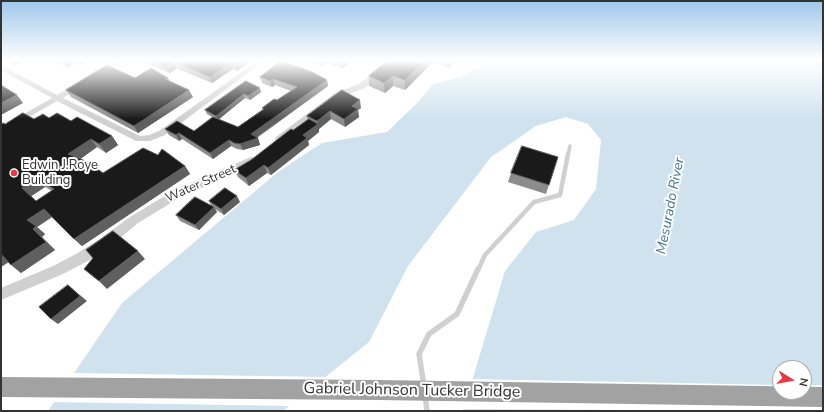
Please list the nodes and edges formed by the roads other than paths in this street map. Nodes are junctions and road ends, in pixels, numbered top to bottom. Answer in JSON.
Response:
{"nodes":[{"id":1,"x":25,"y":80,"type":"edge"},
{"id":2,"x":235,"y":80,"type":"edge"},
{"id":3,"x":369,"y":80,"type":"edge"},
{"id":4,"x":83,"y":83,"type":"edge"},
{"id":5,"x":57,"y":98,"type":"junction"},
{"id":6,"x":1,"y":130,"type":"edge"},
{"id":7,"x":570,"y":146,"type":"dead end"},
{"id":8,"x":271,"y":147,"type":"edge"},
{"id":9,"x":259,"y":155,"type":"edge"},
{"id":10,"x":1,"y":294,"type":"edge"},
{"id":11,"x":1,"y":386,"type":"edge"},
{"id":12,"x":823,"y":397,"type":"edge"},
{"id":13,"x":427,"y":411,"type":"edge"}],
"edges":[{"from":1,"to":5,"type":"street"},
{"from":2,"to":5,"type":"street"},
{"from":3,"to":8,"type":"street"},
{"from":4,"to":5,"type":"street"},
{"from":5,"to":6,"type":"street"},
{"from":7,"to":13,"type":"lane"},
{"from":9,"to":10,"type":"street","name":"Water Street"},
{"from":11,"to":12,"type":"highway","name":"Gabriel Johnson Tucker Bridge","bridge":true}]}
